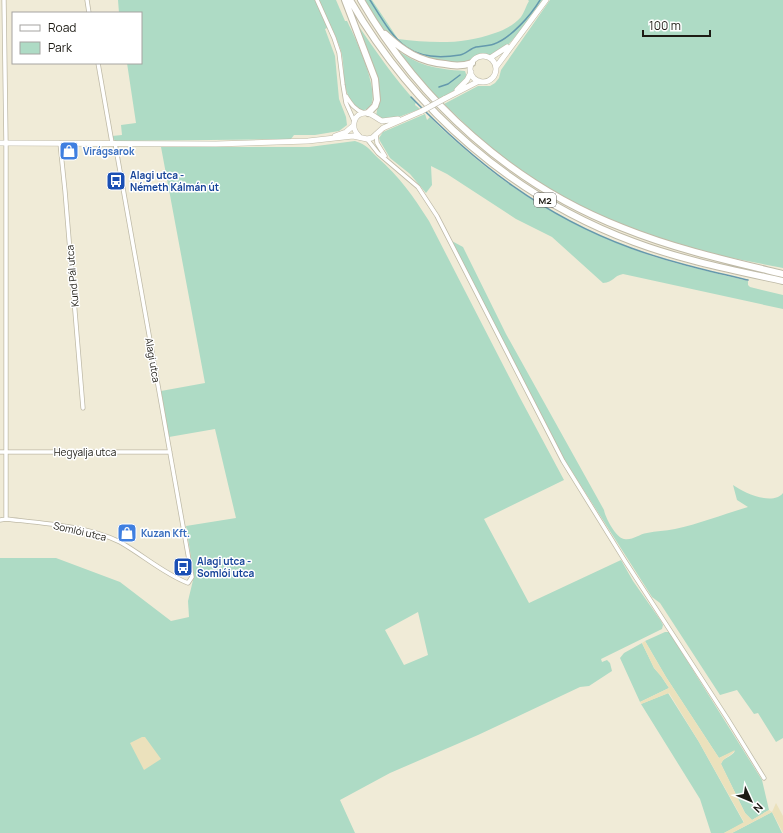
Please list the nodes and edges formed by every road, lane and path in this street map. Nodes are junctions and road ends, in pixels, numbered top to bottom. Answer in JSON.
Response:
{"nodes":[{"id":1,"x":4,"y":0,"type":"edge"},
{"id":2,"x":87,"y":0,"type":"edge"},
{"id":3,"x":317,"y":0,"type":"edge"},
{"id":4,"x":345,"y":0,"type":"edge"},
{"id":5,"x":350,"y":0,"type":"edge"},
{"id":6,"x":360,"y":0,"type":"edge"},
{"id":7,"x":546,"y":0,"type":"edge"},
{"id":8,"x":90,"y":12,"type":"edge"},
{"id":9,"x":376,"y":26,"type":"junction"},
{"id":10,"x":514,"y":42,"type":"junction"},
{"id":11,"x":490,"y":58,"type":"junction"},
{"id":12,"x":472,"y":63,"type":"junction"},
{"id":13,"x":98,"y":64,"type":"edge"},
{"id":14,"x":496,"y":67,"type":"junction"},
{"id":15,"x":471,"y":72,"type":"junction"},
{"id":16,"x":479,"y":80,"type":"junction"},
{"id":17,"x":345,"y":93,"type":"junction"},
{"id":18,"x":455,"y":93,"type":"junction"},
{"id":19,"x":366,"y":113,"type":"junction"},
{"id":20,"x":407,"y":117,"type":"junction"},
{"id":21,"x":377,"y":119,"type":"junction"},
{"id":22,"x":354,"y":123,"type":"junction"},
{"id":23,"x":377,"y":133,"type":"junction"},
{"id":24,"x":359,"y":136,"type":"junction"},
{"id":25,"x":324,"y":139,"type":"junction"},
{"id":26,"x":367,"y":139,"type":"junction"},
{"id":27,"x":0,"y":143,"type":"edge"},
{"id":28,"x":6,"y":143,"type":"junction"},
{"id":29,"x":60,"y":143,"type":"junction"},
{"id":30,"x":113,"y":143,"type":"junction"},
{"id":31,"x":387,"y":161,"type":"junction"},
{"id":32,"x":783,"y":274,"type":"edge"},
{"id":33,"x":783,"y":281,"type":"edge"},
{"id":34,"x":83,"y":408,"type":"dead end"},
{"id":35,"x":0,"y":452,"type":"edge"},
{"id":36,"x":6,"y":452,"type":"junction"},
{"id":37,"x":170,"y":452,"type":"junction"},
{"id":38,"x":6,"y":519,"type":"junction"},
{"id":39,"x":0,"y":520,"type":"edge"},
{"id":40,"x":192,"y":577,"type":"joint"},
{"id":41,"x":764,"y":778,"type":"dead end"}],
"edges":[{"from":1,"to":28,"type":"street"},
{"from":2,"to":8,"type":"street"},
{"from":3,"to":17,"type":"street"},
{"from":4,"to":19,"type":"highway"},
{"from":5,"to":33,"type":"highway","number":"M2"},
{"from":6,"to":9,"type":"highway","number":"M2"},
{"from":7,"to":10,"type":"street"},
{"from":9,"to":12,"type":"highway"},
{"from":9,"to":32,"type":"highway","number":"M2"},
{"from":10,"to":11,"type":"street"},
{"from":10,"to":14,"type":"street"},
{"from":11,"to":12,"type":"street"},
{"from":11,"to":14,"type":"street"},
{"from":12,"to":15,"type":"street"},
{"from":13,"to":30,"type":"street","name":"Alagi utca"},
{"from":14,"to":16,"type":"street"},
{"from":15,"to":16,"type":"street"},
{"from":15,"to":18,"type":"street"},
{"from":16,"to":18,"type":"street"},
{"from":17,"to":19,"type":"street"},
{"from":17,"to":22,"type":"street"},
{"from":18,"to":20,"type":"street","bridge":true},
{"from":19,"to":21,"type":"street"},
{"from":19,"to":22,"type":"street"},
{"from":20,"to":21,"type":"street"},
{"from":20,"to":23,"type":"street"},
{"from":21,"to":23,"type":"street"},
{"from":22,"to":24,"type":"street"},
{"from":22,"to":25,"type":"street"},
{"from":23,"to":26,"type":"street"},
{"from":23,"to":31,"type":"street"},
{"from":24,"to":25,"type":"street"},
{"from":24,"to":26,"type":"street"},
{"from":25,"to":30,"type":"street"},
{"from":26,"to":31,"type":"street"},
{"from":27,"to":28,"type":"street"},
{"from":28,"to":29,"type":"street"},
{"from":28,"to":36,"type":"street"},
{"from":29,"to":30,"type":"street"},
{"from":29,"to":34,"type":"street","name":"Kund Pál utca"},
{"from":30,"to":37,"type":"street","name":"Alagi utca"},
{"from":31,"to":41,"type":"street"},
{"from":35,"to":36,"type":"street","name":"Hegyalja utca"},
{"from":36,"to":37,"type":"street","name":"Hegyalja utca"},
{"from":36,"to":38,"type":"street"},
{"from":37,"to":40,"type":"street","name":"Alagi utca"},
{"from":38,"to":39,"type":"street","name":"Somlói utca"},
{"from":38,"to":40,"type":"street","name":"Somlói utca"}]}
